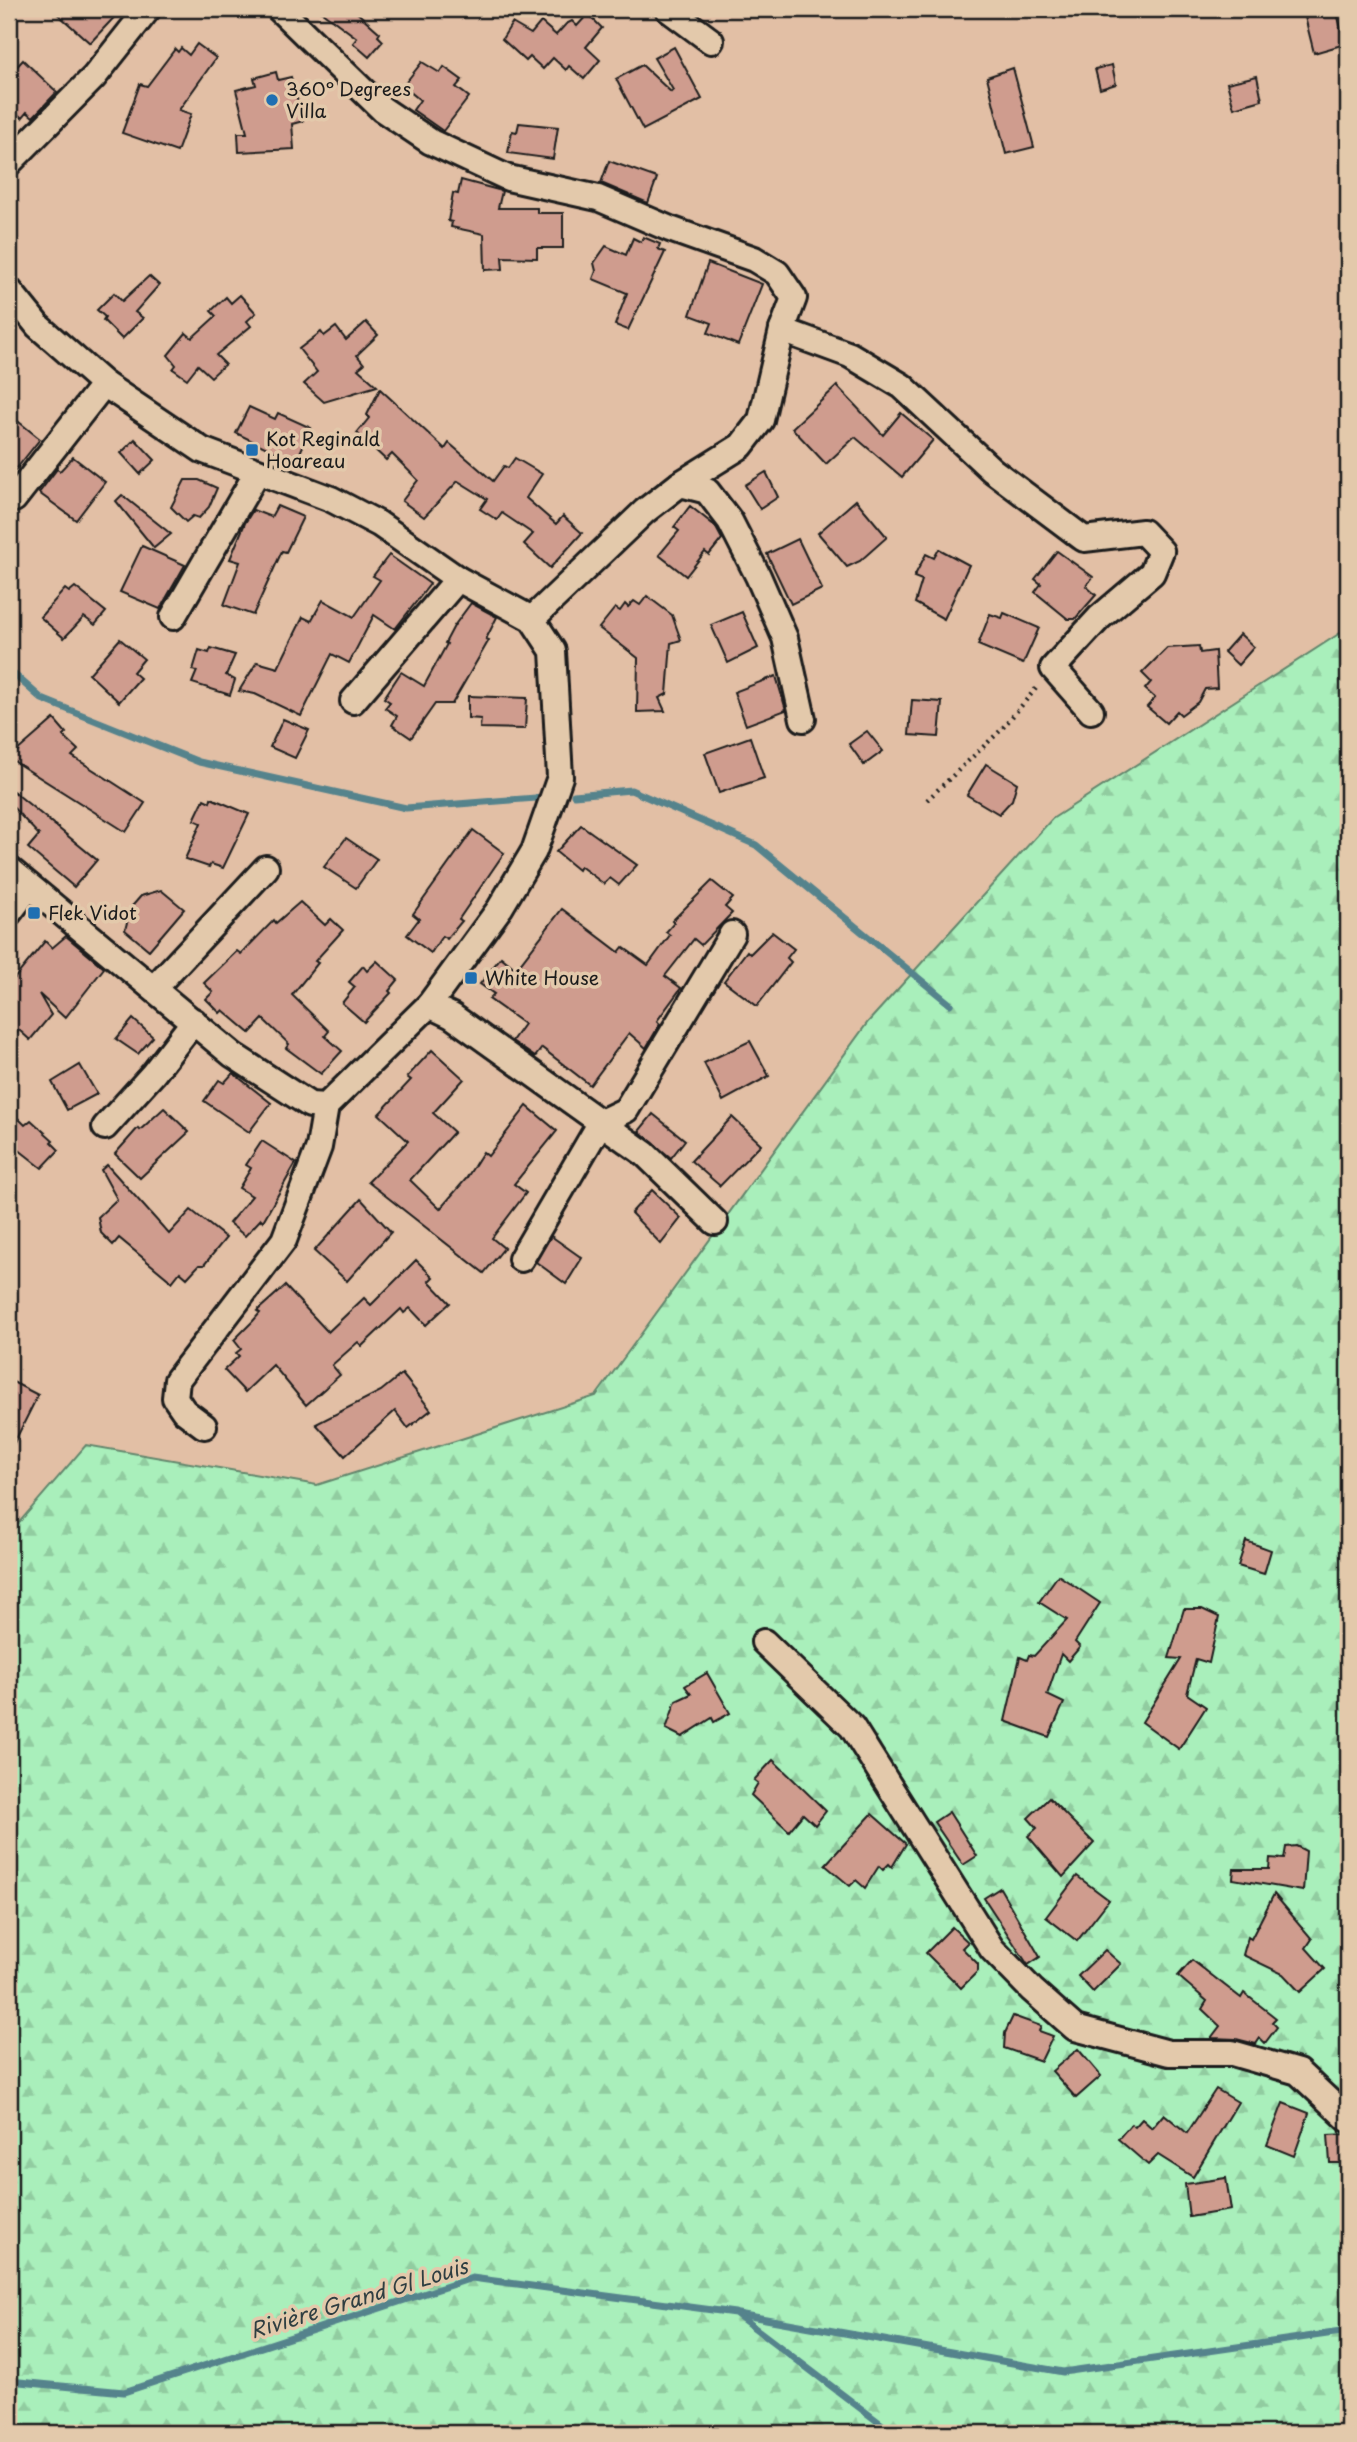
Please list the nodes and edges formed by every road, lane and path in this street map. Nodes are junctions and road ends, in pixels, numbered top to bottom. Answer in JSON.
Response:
{"nodes":[{"id":1,"x":148,"y":9,"type":"edge"},
{"id":2,"x":279,"y":9,"type":"edge"},
{"id":3,"x":668,"y":9,"type":"edge"},
{"id":4,"x":711,"y":41,"type":"dead end"},
{"id":5,"x":9,"y":163,"type":"edge"},
{"id":6,"x":9,"y":290,"type":"edge"},
{"id":7,"x":782,"y":330,"type":"junction"},
{"id":8,"x":104,"y":384,"type":"junction"},
{"id":9,"x":258,"y":471,"type":"junction"},
{"id":10,"x":680,"y":484,"type":"junction"},
{"id":11,"x":15,"y":499,"type":"dead end"},
{"id":12,"x":458,"y":579,"type":"junction"},
{"id":13,"x":173,"y":617,"type":"dead end"},
{"id":14,"x":532,"y":619,"type":"junction"},
{"id":15,"x":1053,"y":668,"type":"junction"},
{"id":16,"x":353,"y":701,"type":"dead end"},
{"id":17,"x":1091,"y":711,"type":"dead end"},
{"id":18,"x":803,"y":719,"type":"dead end"},
{"id":19,"x":927,"y":800,"type":"dead end"},
{"id":20,"x":266,"y":868,"type":"dead end"},
{"id":21,"x":9,"y":869,"type":"edge"},
{"id":22,"x":30,"y":887,"type":"junction"},
{"id":23,"x":9,"y":913,"type":"edge"},
{"id":24,"x":732,"y":934,"type":"dead end"},
{"id":25,"x":154,"y":988,"type":"junction"},
{"id":26,"x":429,"y":1004,"type":"junction"},
{"id":27,"x":194,"y":1021,"type":"junction"},
{"id":28,"x":326,"y":1107,"type":"junction"},
{"id":29,"x":601,"y":1122,"type":"junction"},
{"id":30,"x":105,"y":1127,"type":"dead end"},
{"id":31,"x":715,"y":1222,"type":"dead end"},
{"id":32,"x":521,"y":1259,"type":"dead end"},
{"id":33,"x":204,"y":1426,"type":"dead end"},
{"id":34,"x":764,"y":1642,"type":"dead end"},
{"id":35,"x":1348,"y":2119,"type":"edge"}],
"edges":[{"from":1,"to":5,"type":"street"},
{"from":2,"to":7,"type":"street"},
{"from":3,"to":4,"type":"street"},
{"from":6,"to":8,"type":"street"},
{"from":7,"to":10,"type":"street"},
{"from":7,"to":15,"type":"street"},
{"from":8,"to":9,"type":"street"},
{"from":8,"to":11,"type":"street"},
{"from":9,"to":12,"type":"street"},
{"from":9,"to":13,"type":"street"},
{"from":10,"to":14,"type":"street"},
{"from":10,"to":18,"type":"street"},
{"from":12,"to":14,"type":"street"},
{"from":12,"to":16,"type":"street"},
{"from":14,"to":26,"type":"street"},
{"from":15,"to":17,"type":"street"},
{"from":15,"to":19,"type":"path"},
{"from":20,"to":25,"type":"street"},
{"from":21,"to":22,"type":"street"},
{"from":22,"to":23,"type":"street"},
{"from":22,"to":25,"type":"street"},
{"from":24,"to":29,"type":"street"},
{"from":25,"to":27,"type":"street"},
{"from":26,"to":28,"type":"street"},
{"from":26,"to":29,"type":"street"},
{"from":27,"to":28,"type":"street"},
{"from":27,"to":30,"type":"street"},
{"from":28,"to":33,"type":"street"},
{"from":29,"to":31,"type":"street"},
{"from":29,"to":32,"type":"street"},
{"from":34,"to":35,"type":"street"}]}
